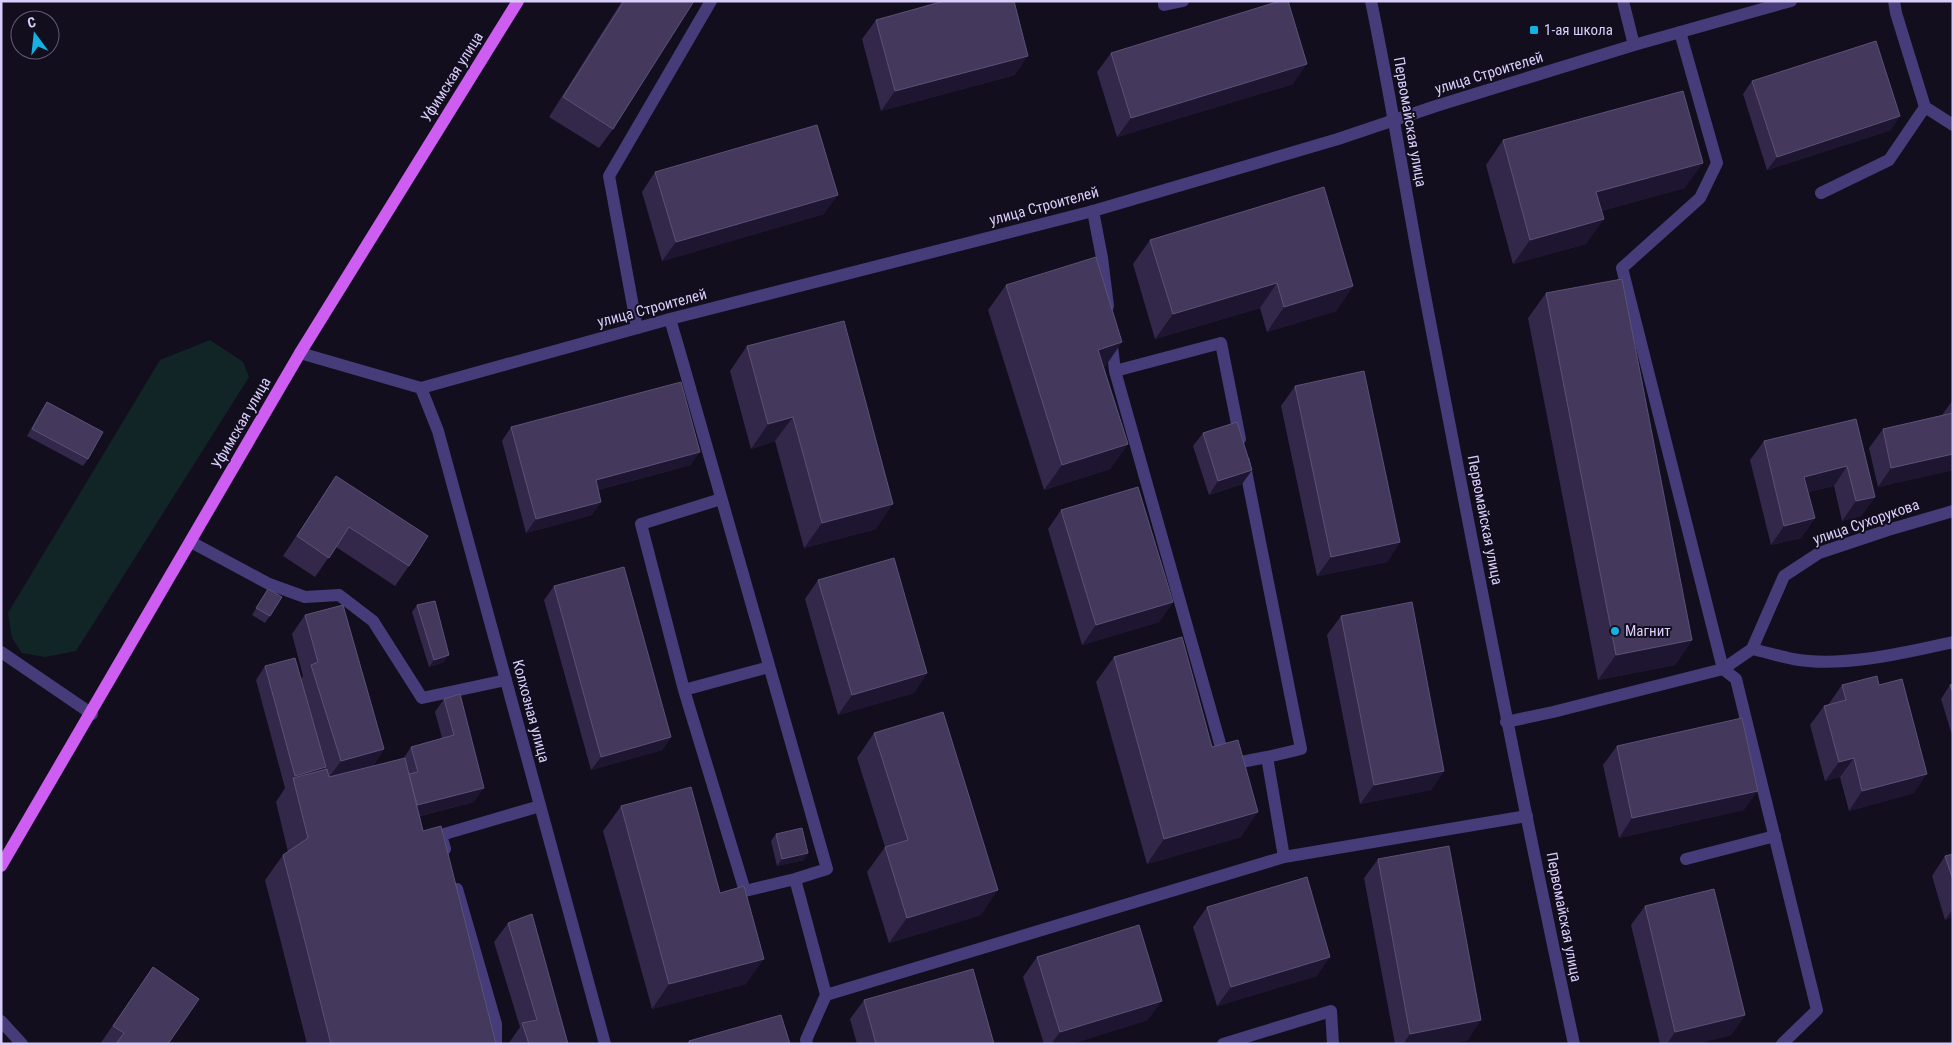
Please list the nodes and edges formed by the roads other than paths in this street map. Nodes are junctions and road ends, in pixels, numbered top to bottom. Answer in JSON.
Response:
{"nodes":[{"id":1,"x":518,"y":1,"type":"edge"},
{"id":2,"x":711,"y":1,"type":"edge"},
{"id":3,"x":1164,"y":1,"type":"edge"},
{"id":4,"x":1183,"y":1,"type":"edge"},
{"id":5,"x":1371,"y":1,"type":"edge"},
{"id":6,"x":1622,"y":1,"type":"edge"},
{"id":7,"x":1791,"y":1,"type":"edge"},
{"id":8,"x":1894,"y":1,"type":"edge"},
{"id":9,"x":1680,"y":32,"type":"junction"},
{"id":10,"x":1634,"y":45,"type":"junction"},
{"id":11,"x":1925,"y":107,"type":"junction"},
{"id":12,"x":1394,"y":121,"type":"junction"},
{"id":13,"x":1953,"y":125,"type":"edge"},
{"id":14,"x":1821,"y":192,"type":"dead end"},
{"id":15,"x":1093,"y":211,"type":"junction"},
{"id":16,"x":670,"y":320,"type":"junction"},
{"id":17,"x":636,"y":328,"type":"junction"},
{"id":18,"x":300,"y":353,"type":"junction"},
{"id":19,"x":1115,"y":370,"type":"junction"},
{"id":20,"x":421,"y":388,"type":"junction"},
{"id":21,"x":721,"y":499,"type":"junction"},
{"id":22,"x":1953,"y":511,"type":"edge"},
{"id":23,"x":190,"y":542,"type":"junction"},
{"id":24,"x":1953,"y":642,"type":"edge"},
{"id":25,"x":1752,"y":648,"type":"junction"},
{"id":26,"x":1,"y":652,"type":"edge"},
{"id":27,"x":769,"y":667,"type":"junction"},
{"id":28,"x":1723,"y":668,"type":"junction"},
{"id":29,"x":506,"y":680,"type":"junction"},
{"id":30,"x":684,"y":690,"type":"junction"},
{"id":31,"x":92,"y":714,"type":"junction"},
{"id":32,"x":1506,"y":722,"type":"junction"},
{"id":33,"x":1267,"y":757,"type":"junction"},
{"id":34,"x":540,"y":806,"type":"junction"},
{"id":35,"x":1527,"y":816,"type":"junction"},
{"id":36,"x":1775,"y":836,"type":"junction"},
{"id":37,"x":1284,"y":858,"type":"junction"},
{"id":38,"x":1686,"y":859,"type":"dead end"},
{"id":39,"x":1,"y":866,"type":"edge"},
{"id":40,"x":794,"y":879,"type":"junction"},
{"id":41,"x":826,"y":995,"type":"junction"},
{"id":42,"x":1,"y":1021,"type":"edge"},
{"id":43,"x":22,"y":1044,"type":"edge"},
{"id":44,"x":496,"y":1044,"type":"edge"},
{"id":45,"x":605,"y":1044,"type":"edge"},
{"id":46,"x":807,"y":1044,"type":"edge"},
{"id":47,"x":1223,"y":1044,"type":"edge"},
{"id":48,"x":1333,"y":1044,"type":"edge"},
{"id":49,"x":1574,"y":1044,"type":"edge"},
{"id":50,"x":1782,"y":1044,"type":"edge"}],
"edges":[{"from":1,"to":18,"type":"main road","name":"Уфимская улица"},
{"from":2,"to":17,"type":"street"},
{"from":3,"to":4,"type":"street"},
{"from":5,"to":12,"type":"street","name":"Первомайская улица"},
{"from":6,"to":10,"type":"street"},
{"from":7,"to":9,"type":"street","name":"улица Строителей"},
{"from":8,"to":11,"type":"street"},
{"from":9,"to":10,"type":"street","name":"улица Строителей"},
{"from":9,"to":28,"type":"street"},
{"from":10,"to":12,"type":"street","name":"улица Строителей"},
{"from":11,"to":13,"type":"street"},
{"from":11,"to":14,"type":"street"},
{"from":12,"to":15,"type":"street","name":"улица Строителей"},
{"from":12,"to":32,"type":"street","name":"Первомайская улица"},
{"from":15,"to":16,"type":"street","name":"улица Строителей"},
{"from":15,"to":19,"type":"street"},
{"from":16,"to":17,"type":"street","name":"улица Строителей"},
{"from":16,"to":21,"type":"street"},
{"from":17,"to":20,"type":"street","name":"улица Строителей"},
{"from":18,"to":20,"type":"street"},
{"from":18,"to":23,"type":"main road","name":"Уфимская улица"},
{"from":19,"to":33,"type":"street"},
{"from":19,"to":33,"type":"street"},
{"from":20,"to":29,"type":"street","name":"Колхозная улица"},
{"from":21,"to":27,"type":"street"},
{"from":21,"to":30,"type":"street"},
{"from":22,"to":25,"type":"street","name":"улица Сухорукова"},
{"from":23,"to":29,"type":"street"},
{"from":23,"to":31,"type":"main road","name":"Уфимская улица"},
{"from":24,"to":25,"type":"street"},
{"from":25,"to":28,"type":"street"},
{"from":26,"to":31,"type":"street"},
{"from":27,"to":30,"type":"street"},
{"from":27,"to":40,"type":"street"},
{"from":28,"to":32,"type":"street"},
{"from":28,"to":36,"type":"street"},
{"from":29,"to":34,"type":"street","name":"Колхозная улица"},
{"from":30,"to":40,"type":"street"},
{"from":31,"to":39,"type":"main road","name":"Уфимская улица"},
{"from":32,"to":35,"type":"street","name":"Первомайская улица"},
{"from":33,"to":37,"type":"street"},
{"from":34,"to":44,"type":"street"},
{"from":34,"to":45,"type":"street","name":"Колхозная улица"},
{"from":35,"to":37,"type":"street"},
{"from":35,"to":49,"type":"street","name":"Первомайская улица"},
{"from":36,"to":38,"type":"street"},
{"from":36,"to":50,"type":"street"},
{"from":37,"to":41,"type":"street"},
{"from":40,"to":41,"type":"street"},
{"from":41,"to":46,"type":"street"},
{"from":42,"to":43,"type":"street"},
{"from":47,"to":48,"type":"street"}]}
